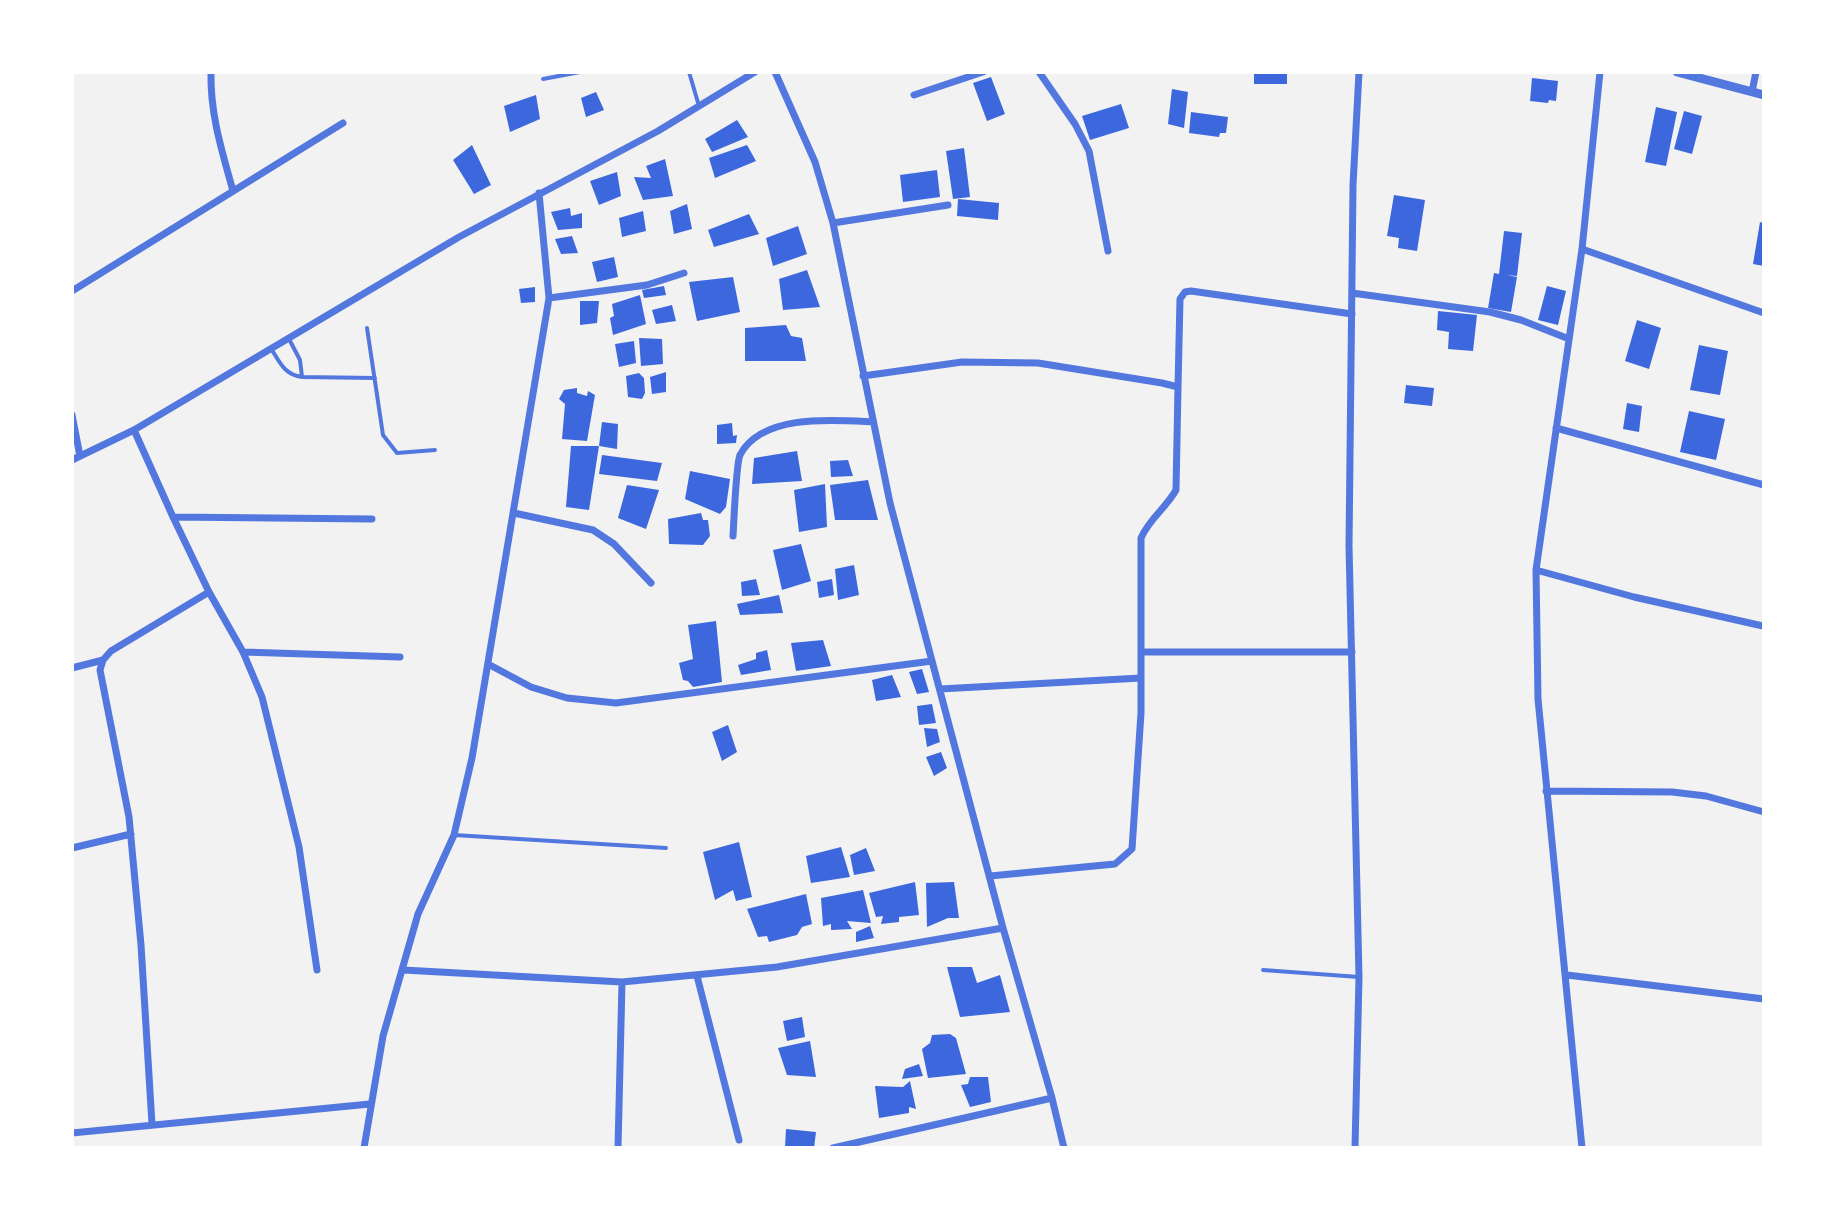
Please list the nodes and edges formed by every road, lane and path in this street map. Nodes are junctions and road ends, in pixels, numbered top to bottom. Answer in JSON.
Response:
{"nodes":[{"id":1,"x":211,"y":72,"type":"edge"},
{"id":2,"x":580,"y":72,"type":"edge"},
{"id":3,"x":689,"y":72,"type":"edge"},
{"id":4,"x":755,"y":72,"type":"edge"},
{"id":5,"x":775,"y":72,"type":"edge"},
{"id":6,"x":983,"y":72,"type":"edge"},
{"id":7,"x":1039,"y":72,"type":"edge"},
{"id":8,"x":1359,"y":72,"type":"edge"},
{"id":9,"x":1600,"y":72,"type":"edge"},
{"id":10,"x":1677,"y":72,"type":"edge"},
{"id":11,"x":1756,"y":72,"type":"edge"},
{"id":12,"x":543,"y":79,"type":"dead end"},
{"id":13,"x":1752,"y":92,"type":"junction"},
{"id":14,"x":914,"y":95,"type":"dead end"},
{"id":15,"x":1764,"y":95,"type":"edge"},
{"id":16,"x":699,"y":106,"type":"junction"},
{"id":17,"x":343,"y":123,"type":"dead end"},
{"id":18,"x":233,"y":191,"type":"junction"},
{"id":19,"x":539,"y":193,"type":"junction"},
{"id":20,"x":948,"y":205,"type":"dead end"},
{"id":21,"x":833,"y":223,"type":"junction"},
{"id":22,"x":1582,"y":249,"type":"junction"},
{"id":23,"x":1108,"y":251,"type":"dead end"},
{"id":24,"x":684,"y":273,"type":"dead end"},
{"id":25,"x":72,"y":291,"type":"edge"},
{"id":26,"x":1352,"y":293,"type":"junction"},
{"id":27,"x":549,"y":298,"type":"junction"},
{"id":28,"x":1764,"y":313,"type":"edge"},
{"id":29,"x":1352,"y":314,"type":"junction"},
{"id":30,"x":367,"y":328,"type":"dead end"},
{"id":31,"x":289,"y":339,"type":"junction"},
{"id":32,"x":1569,"y":339,"type":"junction"},
{"id":33,"x":272,"y":350,"type":"junction"},
{"id":34,"x":863,"y":376,"type":"junction"},
{"id":35,"x":302,"y":377,"type":"junction"},
{"id":36,"x":375,"y":378,"type":"junction"},
{"id":37,"x":1178,"y":387,"type":"junction"},
{"id":38,"x":72,"y":415,"type":"edge"},
{"id":39,"x":873,"y":422,"type":"junction"},
{"id":40,"x":1556,"y":428,"type":"junction"},
{"id":41,"x":134,"y":430,"type":"junction"},
{"id":42,"x":435,"y":450,"type":"dead end"},
{"id":43,"x":76,"y":458,"type":"edge"},
{"id":44,"x":1764,"y":485,"type":"edge"},
{"id":45,"x":514,"y":513,"type":"junction"},
{"id":46,"x":173,"y":517,"type":"junction"},
{"id":47,"x":372,"y":519,"type":"dead end"},
{"id":48,"x":733,"y":536,"type":"dead end"},
{"id":49,"x":1536,"y":570,"type":"junction"},
{"id":50,"x":651,"y":583,"type":"dead end"},
{"id":51,"x":209,"y":592,"type":"junction"},
{"id":52,"x":1763,"y":626,"type":"edge"},
{"id":53,"x":243,"y":652,"type":"junction"},
{"id":54,"x":1141,"y":652,"type":"junction"},
{"id":55,"x":1352,"y":652,"type":"junction"},
{"id":56,"x":400,"y":657,"type":"dead end"},
{"id":57,"x":103,"y":660,"type":"junction"},
{"id":58,"x":932,"y":661,"type":"junction"},
{"id":59,"x":488,"y":664,"type":"junction"},
{"id":60,"x":72,"y":668,"type":"edge"},
{"id":61,"x":1141,"y":678,"type":"junction"},
{"id":62,"x":940,"y":689,"type":"junction"},
{"id":63,"x":1546,"y":791,"type":"junction"},
{"id":64,"x":1764,"y":812,"type":"edge"},
{"id":65,"x":131,"y":834,"type":"junction"},
{"id":66,"x":454,"y":835,"type":"junction"},
{"id":67,"x":72,"y":848,"type":"edge"},
{"id":68,"x":666,"y":848,"type":"dead end"},
{"id":69,"x":990,"y":876,"type":"junction"},
{"id":70,"x":1003,"y":928,"type":"junction"},
{"id":71,"x":317,"y":970,"type":"dead end"},
{"id":72,"x":403,"y":970,"type":"junction"},
{"id":73,"x":1263,"y":970,"type":"dead end"},
{"id":74,"x":1567,"y":975,"type":"junction"},
{"id":75,"x":697,"y":976,"type":"junction"},
{"id":76,"x":1359,"y":977,"type":"junction"},
{"id":77,"x":622,"y":982,"type":"junction"},
{"id":78,"x":1764,"y":999,"type":"edge"},
{"id":79,"x":1052,"y":1098,"type":"junction"},
{"id":80,"x":370,"y":1104,"type":"junction"},
{"id":81,"x":152,"y":1124,"type":"junction"},
{"id":82,"x":72,"y":1133,"type":"edge"},
{"id":83,"x":739,"y":1140,"type":"dead end"},
{"id":84,"x":364,"y":1148,"type":"edge"},
{"id":85,"x":618,"y":1148,"type":"edge"},
{"id":86,"x":833,"y":1148,"type":"edge"},
{"id":87,"x":1064,"y":1148,"type":"edge"},
{"id":88,"x":1355,"y":1148,"type":"edge"},
{"id":89,"x":1582,"y":1148,"type":"edge"}],
"edges":[{"from":1,"to":18,"type":"street"},
{"from":2,"to":12,"type":"lane"},
{"from":3,"to":16,"type":"lane"},
{"from":4,"to":16,"type":"street"},
{"from":5,"to":21,"type":"street"},
{"from":6,"to":14,"type":"street"},
{"from":7,"to":23,"type":"street"},
{"from":8,"to":26,"type":"street"},
{"from":9,"to":22,"type":"street"},
{"from":10,"to":13,"type":"street"},
{"from":11,"to":13,"type":"street"},
{"from":13,"to":15,"type":"street"},
{"from":16,"to":19,"type":"street"},
{"from":17,"to":18,"type":"street"},
{"from":18,"to":25,"type":"street"},
{"from":19,"to":27,"type":"street"},
{"from":19,"to":31,"type":"street"},
{"from":20,"to":21,"type":"street"},
{"from":21,"to":34,"type":"street"},
{"from":22,"to":28,"type":"street"},
{"from":22,"to":32,"type":"street"},
{"from":24,"to":27,"type":"street"},
{"from":26,"to":29,"type":"street"},
{"from":26,"to":32,"type":"street"},
{"from":27,"to":45,"type":"street"},
{"from":29,"to":37,"type":"street"},
{"from":29,"to":55,"type":"street"},
{"from":30,"to":36,"type":"lane"},
{"from":31,"to":33,"type":"street"},
{"from":31,"to":35,"type":"lane"},
{"from":32,"to":40,"type":"street"},
{"from":33,"to":35,"type":"lane"},
{"from":33,"to":41,"type":"street"},
{"from":34,"to":37,"type":"street"},
{"from":34,"to":39,"type":"street"},
{"from":35,"to":36,"type":"lane"},
{"from":36,"to":42,"type":"lane"},
{"from":37,"to":54,"type":"street"},
{"from":38,"to":43,"type":"street"},
{"from":39,"to":48,"type":"street"},
{"from":39,"to":58,"type":"street"},
{"from":40,"to":44,"type":"street"},
{"from":40,"to":49,"type":"street"},
{"from":41,"to":43,"type":"street"},
{"from":41,"to":46,"type":"street"},
{"from":45,"to":50,"type":"street"},
{"from":45,"to":59,"type":"street"},
{"from":46,"to":47,"type":"street"},
{"from":46,"to":51,"type":"street"},
{"from":49,"to":52,"type":"street"},
{"from":49,"to":63,"type":"street"},
{"from":51,"to":53,"type":"street"},
{"from":51,"to":57,"type":"street"},
{"from":53,"to":56,"type":"street"},
{"from":53,"to":71,"type":"street"},
{"from":54,"to":55,"type":"street"},
{"from":54,"to":61,"type":"street"},
{"from":55,"to":76,"type":"street"},
{"from":57,"to":60,"type":"street"},
{"from":57,"to":65,"type":"street"},
{"from":58,"to":59,"type":"street"},
{"from":58,"to":62,"type":"street"},
{"from":59,"to":66,"type":"street"},
{"from":61,"to":62,"type":"street"},
{"from":61,"to":69,"type":"street"},
{"from":62,"to":69,"type":"street"},
{"from":63,"to":64,"type":"street"},
{"from":63,"to":74,"type":"street"},
{"from":65,"to":67,"type":"street"},
{"from":65,"to":81,"type":"street"},
{"from":66,"to":68,"type":"lane"},
{"from":66,"to":72,"type":"street"},
{"from":69,"to":70,"type":"street"},
{"from":70,"to":75,"type":"street"},
{"from":70,"to":79,"type":"street"},
{"from":72,"to":77,"type":"street"},
{"from":72,"to":80,"type":"street"},
{"from":73,"to":76,"type":"lane"},
{"from":74,"to":78,"type":"street"},
{"from":74,"to":89,"type":"street"},
{"from":75,"to":77,"type":"street"},
{"from":75,"to":83,"type":"street"},
{"from":76,"to":88,"type":"street"},
{"from":77,"to":85,"type":"street"},
{"from":79,"to":86,"type":"street"},
{"from":79,"to":87,"type":"street"},
{"from":80,"to":81,"type":"street"},
{"from":80,"to":84,"type":"street"},
{"from":81,"to":82,"type":"street"}]}
